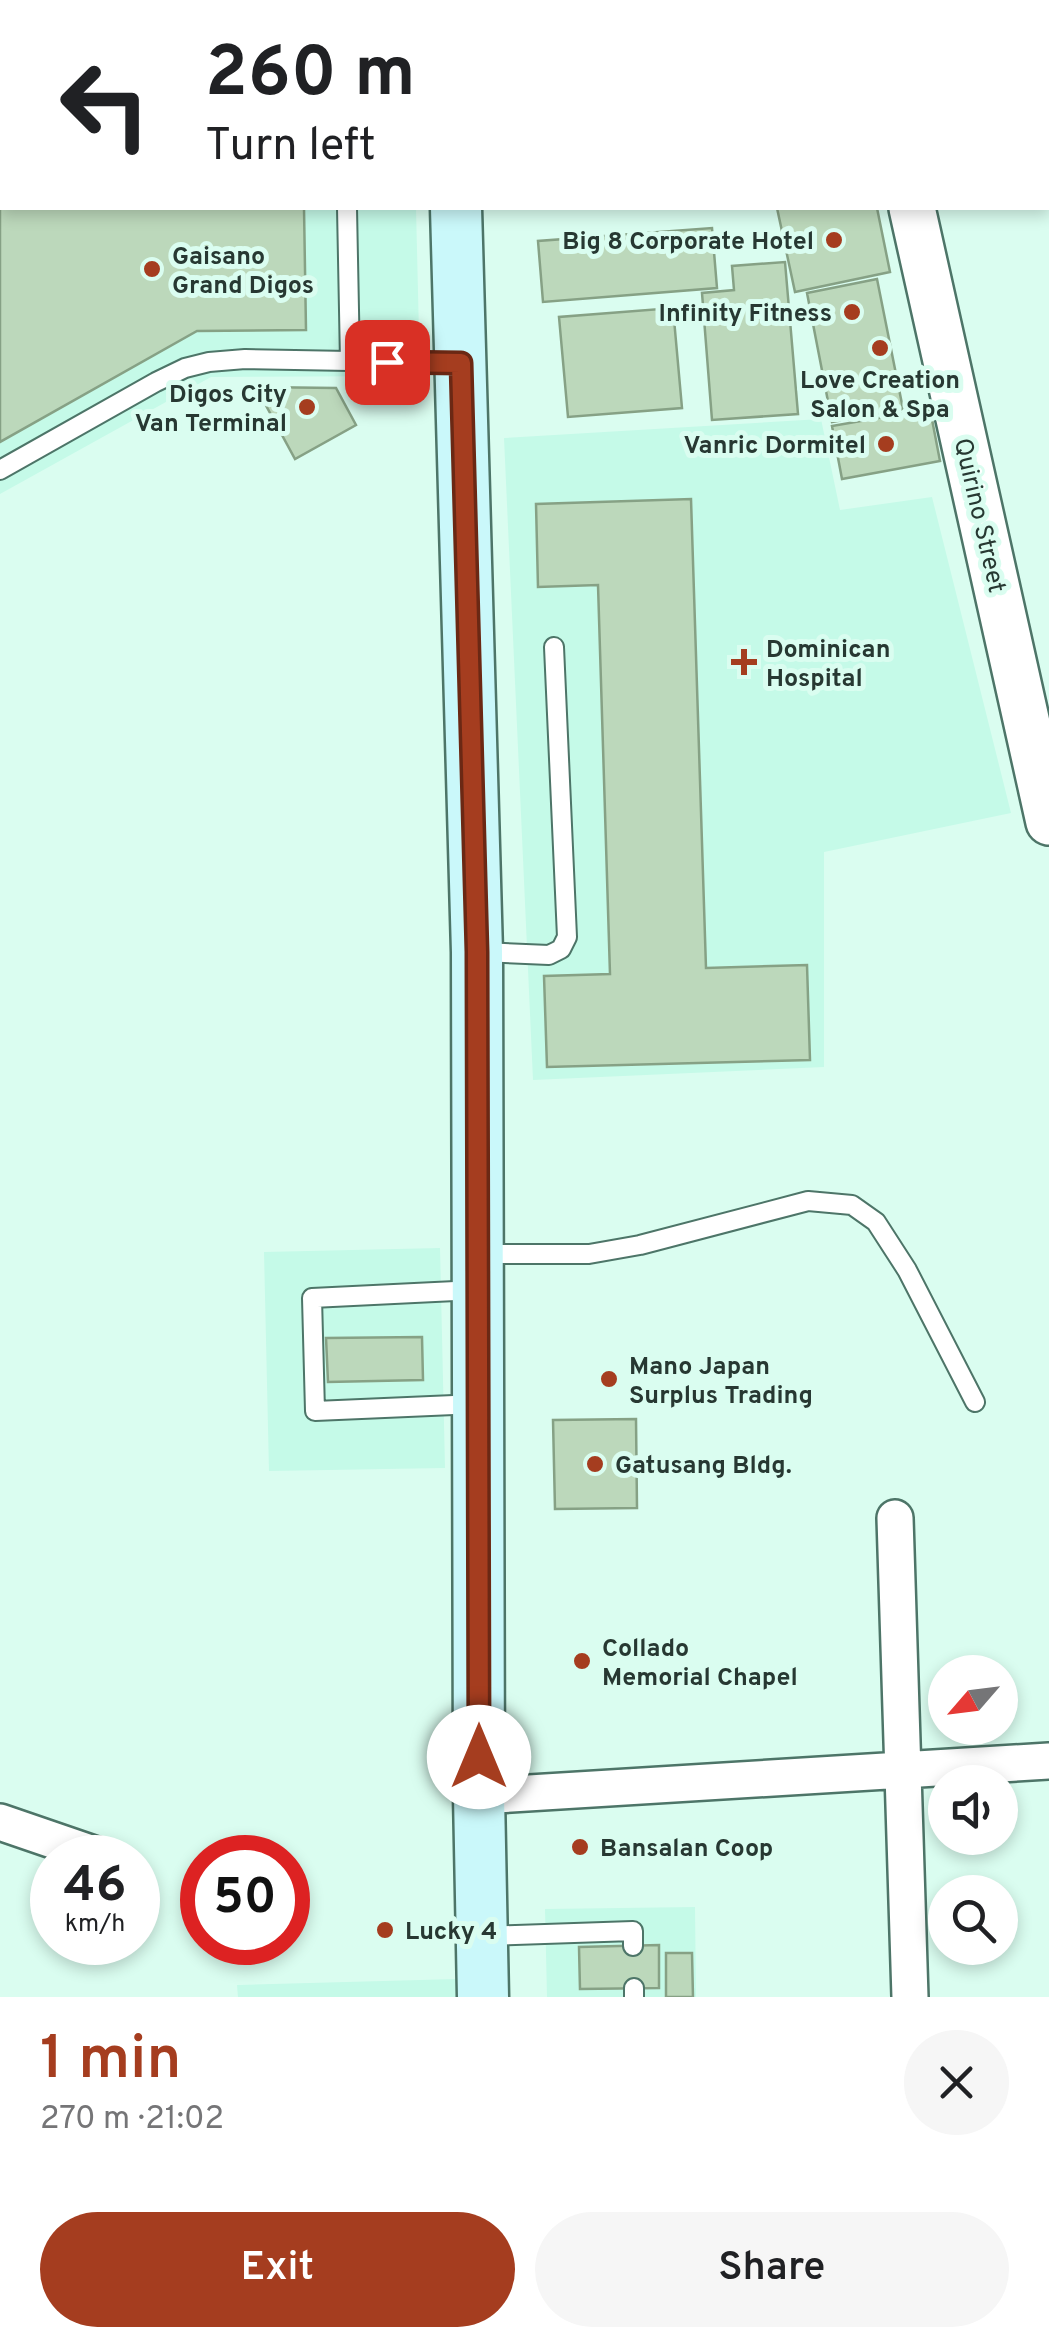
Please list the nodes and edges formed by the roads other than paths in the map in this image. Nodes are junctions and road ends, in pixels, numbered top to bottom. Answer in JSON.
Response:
{"nodes":[{"id":1,"x":347,"y":210,"type":"edge"},
{"id":2,"x":456,"y":210,"type":"edge"},
{"id":3,"x":912,"y":210,"type":"edge"},
{"id":4,"x":350,"y":361,"type":"junction"},
{"id":5,"x":461,"y":363,"type":"junction"},
{"id":6,"x":0,"y":470,"type":"edge"},
{"id":7,"x":554,"y":647,"type":"dead end"},
{"id":8,"x":1049,"y":822,"type":"edge"},
{"id":9,"x":477,"y":952,"type":"junction"},
{"id":10,"x":477,"y":1272,"type":"junction"},
{"id":11,"x":975,"y":1402,"type":"dead end"},
{"id":12,"x":478,"y":1404,"type":"junction"},
{"id":13,"x":895,"y":1518,"type":"dead end"},
{"id":14,"x":1049,"y":1761,"type":"edge"},
{"id":15,"x":904,"y":1770,"type":"junction"},
{"id":16,"x":480,"y":1796,"type":"junction"},
{"id":17,"x":0,"y":1822,"type":"edge"},
{"id":18,"x":38,"y":1835,"type":"edge"},
{"id":19,"x":483,"y":1936,"type":"junction"},
{"id":20,"x":633,"y":1946,"type":"dead end"},
{"id":21,"x":484,"y":1997,"type":"edge"},
{"id":22,"x":910,"y":1997,"type":"edge"}],
"edges":[{"from":1,"to":4,"type":"lane"},
{"from":2,"to":5,"type":"main road"},
{"from":3,"to":8,"type":"street","name":"Quirino Street"},
{"from":4,"to":5,"type":"lane"},
{"from":4,"to":6,"type":"lane"},
{"from":5,"to":9,"type":"main road"},
{"from":7,"to":9,"type":"lane"},
{"from":9,"to":10,"type":"main road"},
{"from":10,"to":11,"type":"lane"},
{"from":10,"to":12,"type":"main road"},
{"from":10,"to":12,"type":"lane"},
{"from":12,"to":16,"type":"main road"},
{"from":13,"to":15,"type":"street"},
{"from":14,"to":15,"type":"street"},
{"from":15,"to":16,"type":"street"},
{"from":15,"to":22,"type":"street"},
{"from":16,"to":19,"type":"main road"},
{"from":17,"to":18,"type":"street"},
{"from":19,"to":20,"type":"lane"},
{"from":19,"to":21,"type":"main road"}]}
